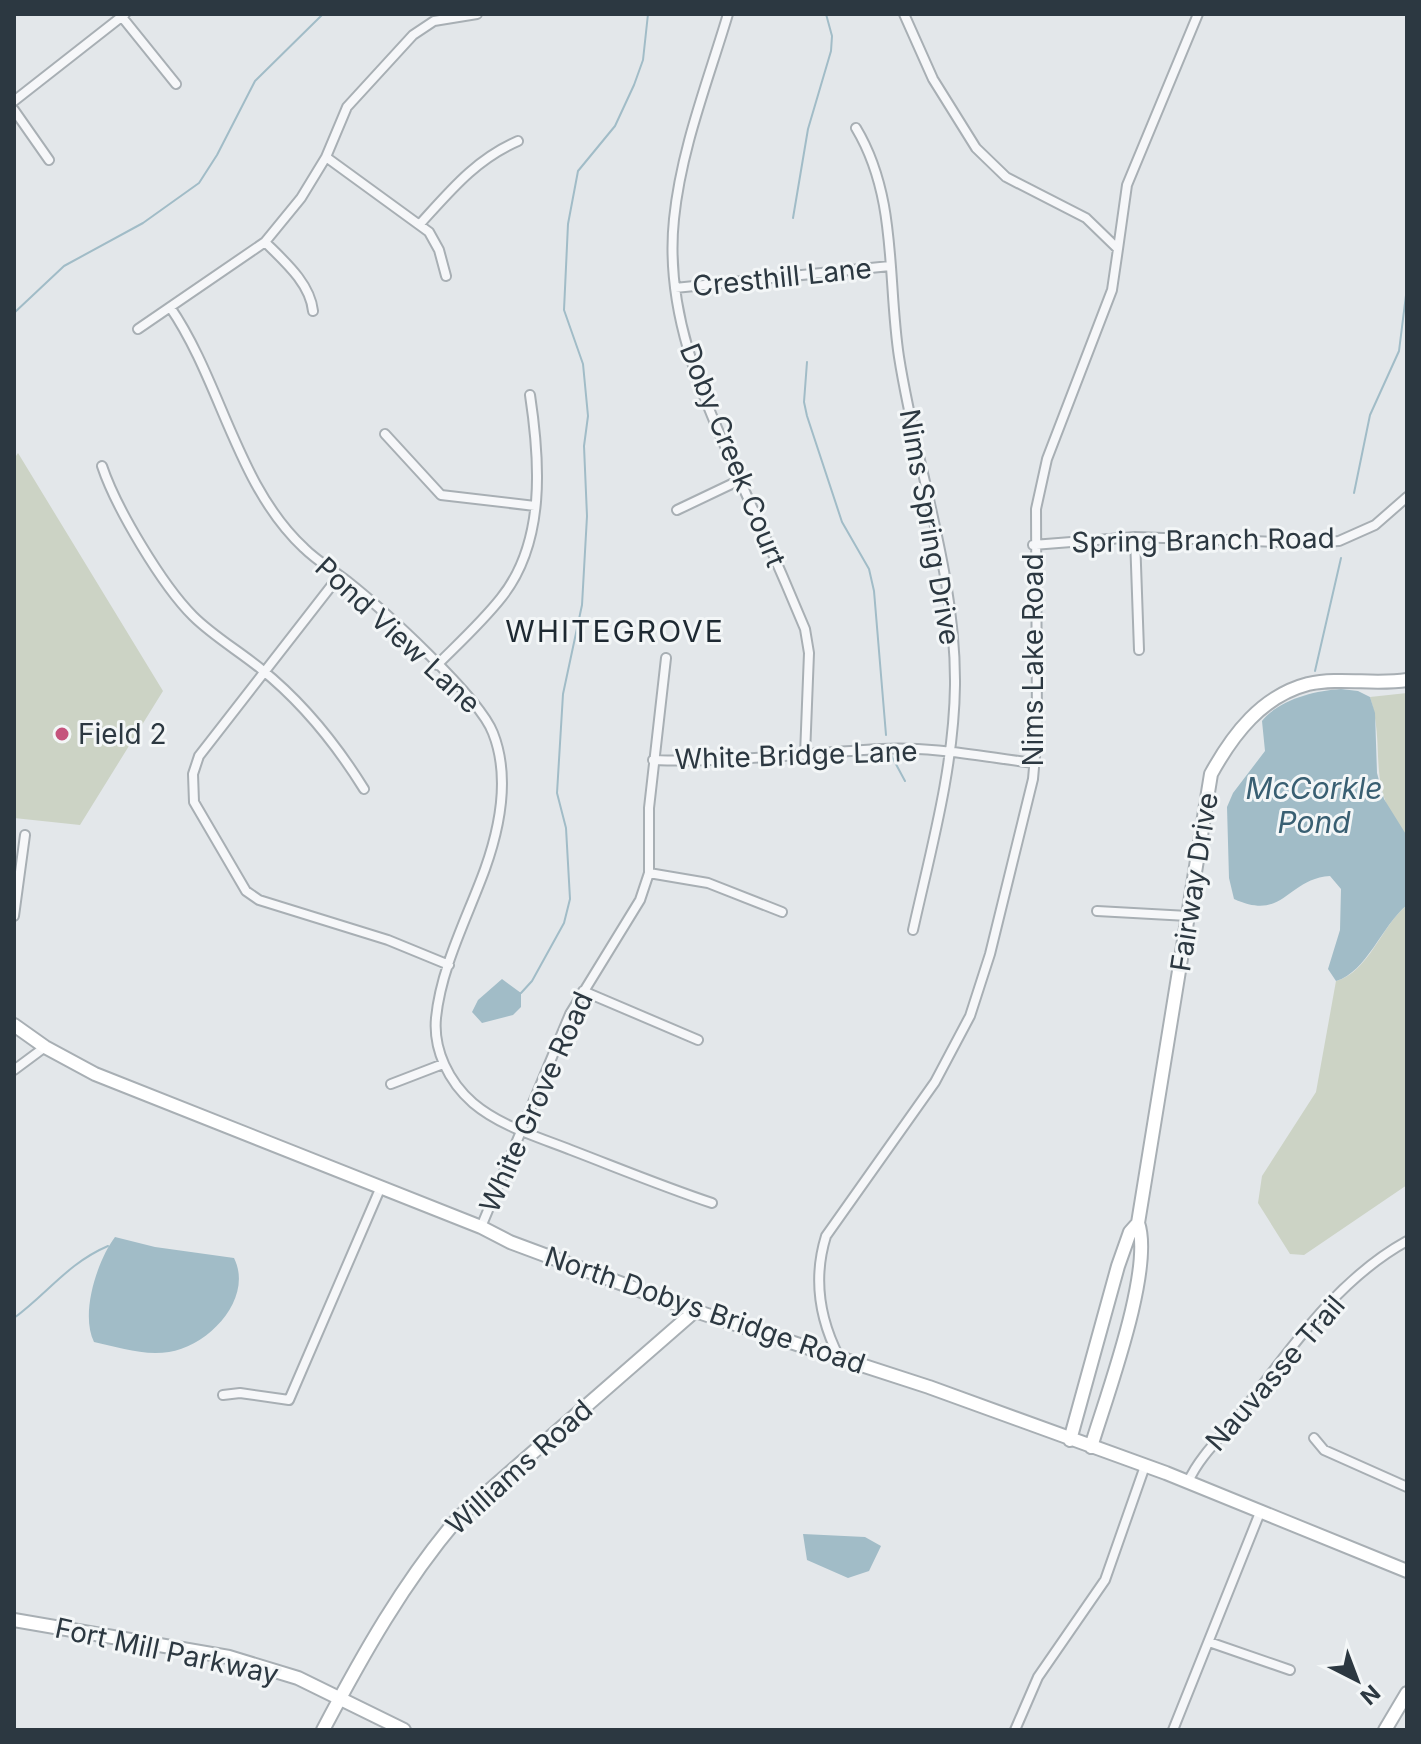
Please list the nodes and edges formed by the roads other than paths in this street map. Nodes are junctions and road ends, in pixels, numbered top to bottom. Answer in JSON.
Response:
{"nodes":[{"id":1,"x":477,"y":14,"type":"edge"},
{"id":2,"x":728,"y":14,"type":"edge"},
{"id":3,"x":904,"y":14,"type":"edge"},
{"id":4,"x":1198,"y":14,"type":"edge"},
{"id":5,"x":124,"y":16,"type":"edge"},
{"id":6,"x":176,"y":84,"type":"dead end"},
{"id":7,"x":14,"y":101,"type":"edge"},
{"id":8,"x":14,"y":110,"type":"edge"},
{"id":9,"x":856,"y":128,"type":"dead end"},
{"id":10,"x":518,"y":141,"type":"dead end"},
{"id":11,"x":326,"y":157,"type":"junction"},
{"id":12,"x":49,"y":160,"type":"dead end"},
{"id":13,"x":420,"y":224,"type":"junction"},
{"id":14,"x":265,"y":242,"type":"junction"},
{"id":15,"x":1118,"y":249,"type":"junction"},
{"id":16,"x":890,"y":266,"type":"junction"},
{"id":17,"x":446,"y":276,"type":"dead end"},
{"id":18,"x":675,"y":288,"type":"junction"},
{"id":19,"x":170,"y":307,"type":"junction"},
{"id":20,"x":313,"y":311,"type":"dead end"},
{"id":21,"x":138,"y":329,"type":"dead end"},
{"id":22,"x":530,"y":395,"type":"dead end"},
{"id":23,"x":385,"y":434,"type":"dead end"},
{"id":24,"x":102,"y":466,"type":"dead end"},
{"id":25,"x":740,"y":480,"type":"junction"},
{"id":26,"x":1407,"y":497,"type":"edge"},
{"id":27,"x":535,"y":506,"type":"junction"},
{"id":28,"x":677,"y":510,"type":"dead end"},
{"id":29,"x":1135,"y":537,"type":"junction"},
{"id":30,"x":1033,"y":545,"type":"junction"},
{"id":31,"x":339,"y":576,"type":"junction"},
{"id":32,"x":1139,"y":650,"type":"dead end"},
{"id":33,"x":666,"y":658,"type":"dead end"},
{"id":34,"x":437,"y":665,"type":"junction"},
{"id":35,"x":263,"y":670,"type":"junction"},
{"id":36,"x":1407,"y":680,"type":"edge"},
{"id":37,"x":949,"y":753,"type":"junction"},
{"id":38,"x":805,"y":755,"type":"junction"},
{"id":39,"x":653,"y":760,"type":"junction"},
{"id":40,"x":1034,"y":763,"type":"junction"},
{"id":41,"x":364,"y":789,"type":"dead end"},
{"id":42,"x":25,"y":835,"type":"dead end"},
{"id":43,"x":649,"y":873,"type":"junction"},
{"id":44,"x":1097,"y":911,"type":"dead end"},
{"id":45,"x":782,"y":912,"type":"dead end"},
{"id":46,"x":14,"y":916,"type":"edge"},
{"id":47,"x":1188,"y":916,"type":"junction"},
{"id":48,"x":913,"y":930,"type":"dead end"},
{"id":49,"x":449,"y":965,"type":"junction"},
{"id":50,"x":583,"y":991,"type":"junction"},
{"id":51,"x":14,"y":1025,"type":"edge"},
{"id":52,"x":698,"y":1040,"type":"dead end"},
{"id":53,"x":45,"y":1047,"type":"junction"},
{"id":54,"x":443,"y":1064,"type":"junction"},
{"id":55,"x":14,"y":1070,"type":"edge"},
{"id":56,"x":391,"y":1084,"type":"dead end"},
{"id":57,"x":521,"y":1130,"type":"junction"},
{"id":58,"x":380,"y":1189,"type":"junction"},
{"id":59,"x":712,"y":1203,"type":"dead end"},
{"id":60,"x":1138,"y":1223,"type":"junction"},
{"id":61,"x":481,"y":1227,"type":"junction"},
{"id":62,"x":1407,"y":1241,"type":"edge"},
{"id":63,"x":695,"y":1311,"type":"junction"},
{"id":64,"x":839,"y":1357,"type":"junction"},
{"id":65,"x":223,"y":1395,"type":"dead end"},
{"id":66,"x":1314,"y":1438,"type":"dead end"},
{"id":67,"x":1070,"y":1440,"type":"junction"},
{"id":68,"x":1091,"y":1447,"type":"junction"},
{"id":69,"x":1145,"y":1466,"type":"junction"},
{"id":70,"x":1188,"y":1482,"type":"junction"},
{"id":71,"x":1407,"y":1487,"type":"edge"},
{"id":72,"x":1261,"y":1510,"type":"junction"},
{"id":73,"x":1407,"y":1571,"type":"edge"},
{"id":74,"x":14,"y":1620,"type":"edge"},
{"id":75,"x":1209,"y":1642,"type":"junction"},
{"id":76,"x":1290,"y":1670,"type":"dead end"},
{"id":77,"x":1407,"y":1693,"type":"edge"},
{"id":78,"x":341,"y":1697,"type":"junction"},
{"id":79,"x":323,"y":1730,"type":"edge"},
{"id":80,"x":404,"y":1730,"type":"edge"},
{"id":81,"x":1015,"y":1730,"type":"edge"},
{"id":82,"x":1173,"y":1730,"type":"edge"},
{"id":83,"x":1385,"y":1730,"type":"edge"}],
"edges":[{"from":1,"to":11,"type":"street"},
{"from":2,"to":18,"type":"street","name":"Doby Creek Court"},
{"from":3,"to":15,"type":"street"},
{"from":4,"to":15,"type":"street","name":"Nims Lake Road"},
{"from":5,"to":6,"type":"street"},
{"from":5,"to":7,"type":"street"},
{"from":8,"to":12,"type":"street"},
{"from":9,"to":16,"type":"street","name":"Nims Spring Drive"},
{"from":10,"to":13,"type":"street"},
{"from":11,"to":13,"type":"street"},
{"from":11,"to":14,"type":"street"},
{"from":13,"to":17,"type":"street"},
{"from":14,"to":19,"type":"street"},
{"from":14,"to":20,"type":"street"},
{"from":15,"to":30,"type":"street","name":"Nims Lake Road"},
{"from":16,"to":18,"type":"street","name":"Cresthill Lane"},
{"from":16,"to":37,"type":"street","name":"Nims Spring Drive"},
{"from":18,"to":25,"type":"street","name":"Doby Creek Court"},
{"from":19,"to":21,"type":"street"},
{"from":19,"to":31,"type":"street","name":"Pond View Lane"},
{"from":22,"to":27,"type":"street"},
{"from":23,"to":27,"type":"street"},
{"from":24,"to":35,"type":"street"},
{"from":25,"to":28,"type":"street"},
{"from":25,"to":38,"type":"street","name":"Doby Creek Court"},
{"from":26,"to":29,"type":"street","name":"Spring Branch Road"},
{"from":27,"to":34,"type":"street"},
{"from":29,"to":30,"type":"street","name":"Spring Branch Road"},
{"from":29,"to":32,"type":"street"},
{"from":30,"to":40,"type":"street","name":"Nims Lake Road"},
{"from":31,"to":34,"type":"street","name":"Pond View Lane"},
{"from":31,"to":35,"type":"street"},
{"from":33,"to":39,"type":"street","name":"White Grove Road"},
{"from":34,"to":49,"type":"street","name":"Pond View Lane"},
{"from":35,"to":41,"type":"street"},
{"from":35,"to":49,"type":"street"},
{"from":36,"to":47,"type":"street","name":"Fairway Drive"},
{"from":37,"to":38,"type":"street","name":"White Bridge Lane"},
{"from":37,"to":40,"type":"street","name":"White Bridge Lane"},
{"from":37,"to":48,"type":"street","name":"Nims Spring Drive"},
{"from":38,"to":39,"type":"street","name":"White Bridge Lane"},
{"from":39,"to":43,"type":"street","name":"White Grove Road"},
{"from":40,"to":64,"type":"street","name":"Nims Lake Road"},
{"from":42,"to":46,"type":"street"},
{"from":43,"to":45,"type":"street"},
{"from":43,"to":50,"type":"street","name":"White Grove Road"},
{"from":44,"to":47,"type":"street"},
{"from":47,"to":60,"type":"street","name":"Fairway Drive"},
{"from":49,"to":54,"type":"street","name":"Pond View Lane"},
{"from":50,"to":52,"type":"street"},
{"from":50,"to":57,"type":"street","name":"White Grove Road"},
{"from":51,"to":53,"type":"street","name":"North Dobys Bridge Road"},
{"from":53,"to":55,"type":"street"},
{"from":53,"to":58,"type":"street","name":"North Dobys Bridge Road"},
{"from":54,"to":56,"type":"street"},
{"from":54,"to":57,"type":"street","name":"Pond View Lane"},
{"from":57,"to":59,"type":"street","name":"Pond View Lane"},
{"from":57,"to":61,"type":"street","name":"White Grove Road"},
{"from":58,"to":61,"type":"street","name":"North Dobys Bridge Road"},
{"from":58,"to":65,"type":"street"},
{"from":60,"to":67,"type":"street","name":"Fairway Drive"},
{"from":60,"to":68,"type":"street","name":"Fairway Drive"},
{"from":61,"to":63,"type":"street","name":"North Dobys Bridge Road"},
{"from":62,"to":70,"type":"street","name":"Nauvasse Trail"},
{"from":63,"to":64,"type":"street","name":"North Dobys Bridge Road"},
{"from":63,"to":78,"type":"street","name":"Williams Road"},
{"from":64,"to":67,"type":"street","name":"North Dobys Bridge Road"},
{"from":66,"to":71,"type":"street"},
{"from":67,"to":68,"type":"street","name":"North Dobys Bridge Road"},
{"from":68,"to":69,"type":"street","name":"North Dobys Bridge Road"},
{"from":69,"to":70,"type":"street","name":"North Dobys Bridge Road"},
{"from":69,"to":81,"type":"street"},
{"from":70,"to":72,"type":"street","name":"North Dobys Bridge Road"},
{"from":72,"to":73,"type":"street","name":"North Dobys Bridge Road"},
{"from":72,"to":75,"type":"street"},
{"from":74,"to":78,"type":"street","name":"Fort Mill Parkway"},
{"from":75,"to":76,"type":"street"},
{"from":75,"to":82,"type":"street"},
{"from":77,"to":83,"type":"street"},
{"from":78,"to":79,"type":"street","name":"Williams Road"},
{"from":78,"to":80,"type":"street","name":"Fort Mill Parkway"}]}
